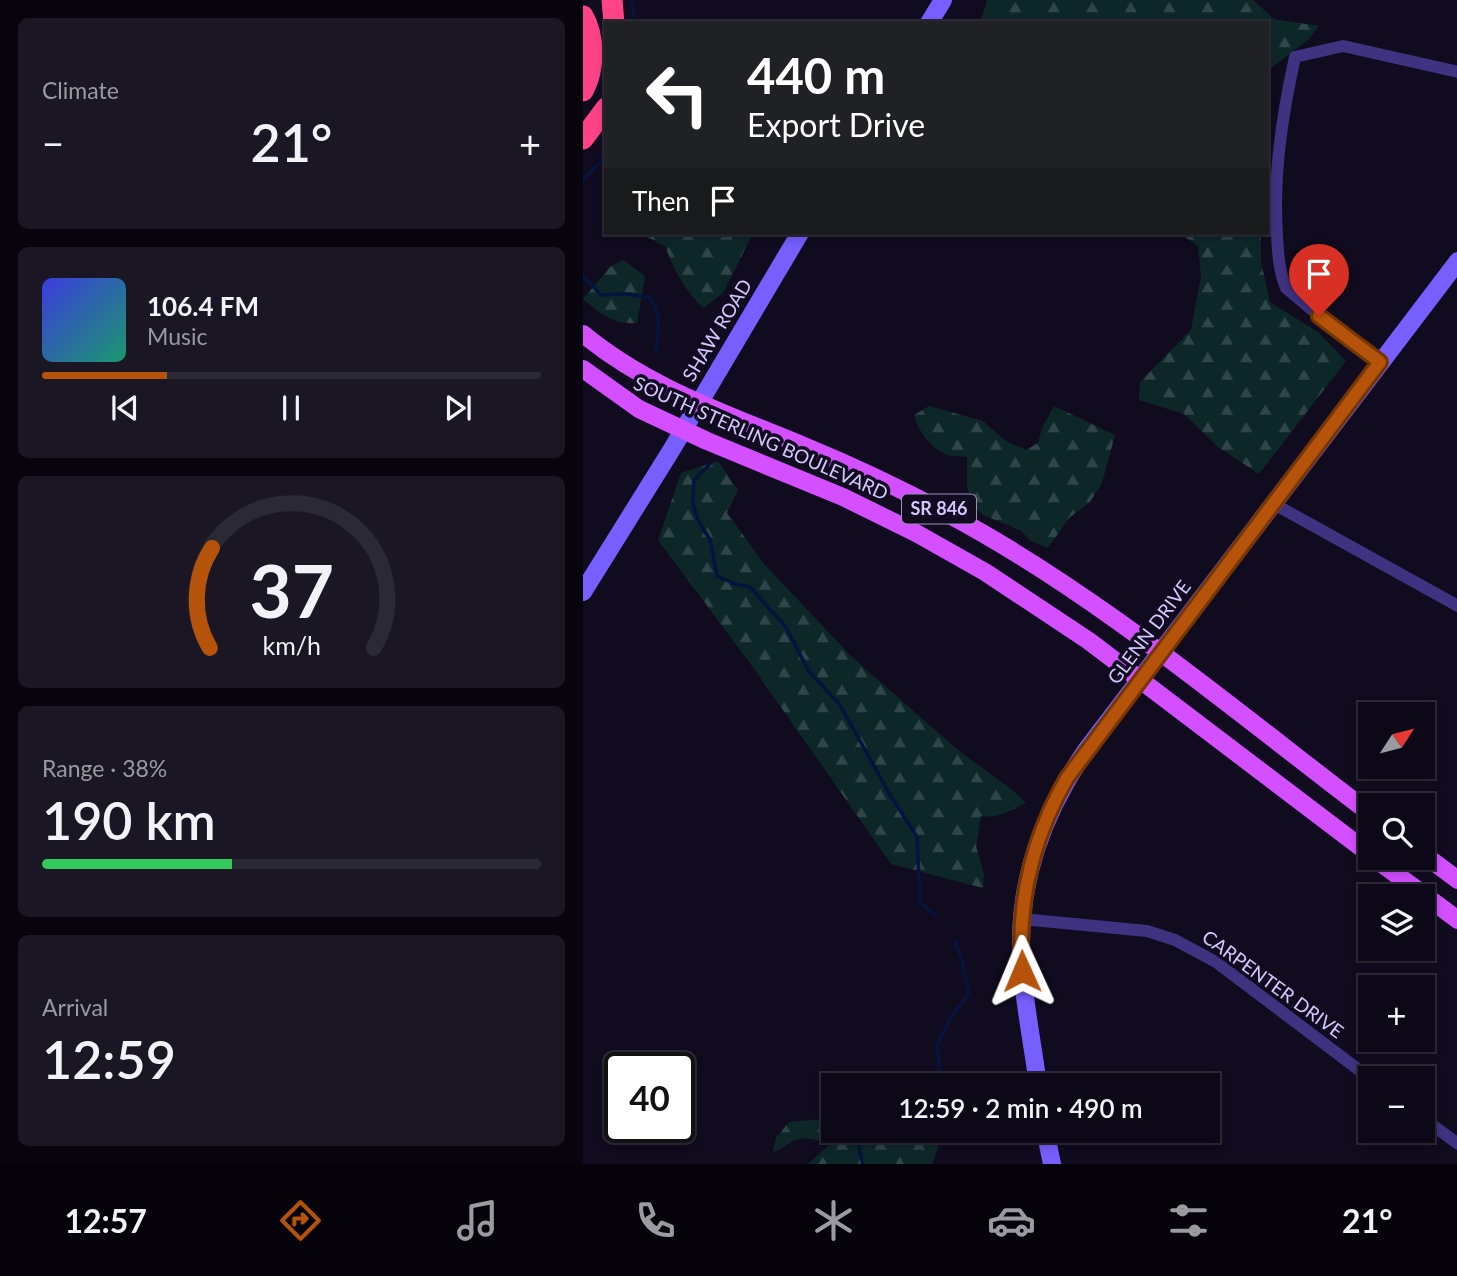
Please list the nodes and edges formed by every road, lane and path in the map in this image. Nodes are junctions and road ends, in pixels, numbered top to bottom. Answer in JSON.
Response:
{"nodes":[{"id":1,"x":612,"y":0,"type":"edge"},
{"id":2,"x":943,"y":0,"type":"edge"},
{"id":3,"x":583,"y":16,"type":"edge"},
{"id":4,"x":614,"y":21,"type":"edge"},
{"id":5,"x":930,"y":21,"type":"edge"},
{"id":6,"x":1457,"y":72,"type":"edge"},
{"id":7,"x":583,"y":90,"type":"edge"},
{"id":8,"x":604,"y":111,"type":"edge"},
{"id":9,"x":583,"y":139,"type":"edge"},
{"id":10,"x":799,"y":235,"type":"edge"},
{"id":11,"x":1457,"y":261,"type":"edge"},
{"id":12,"x":583,"y":334,"type":"edge"},
{"id":13,"x":1380,"y":362,"type":"junction"},
{"id":14,"x":583,"y":369,"type":"edge"},
{"id":15,"x":698,"y":403,"type":"junction"},
{"id":16,"x":683,"y":430,"type":"junction"},
{"id":17,"x":1274,"y":504,"type":"junction"},
{"id":18,"x":583,"y":592,"type":"edge"},
{"id":19,"x":1457,"y":606,"type":"edge"},
{"id":20,"x":1160,"y":653,"type":"junction"},
{"id":21,"x":1139,"y":679,"type":"junction"},
{"id":22,"x":1358,"y":804,"type":"edge"},
{"id":23,"x":1358,"y":845,"type":"edge"},
{"id":24,"x":1435,"y":863,"type":"edge"},
{"id":25,"x":1391,"y":870,"type":"edge"},
{"id":26,"x":1457,"y":880,"type":"edge"},
{"id":27,"x":1022,"y":919,"type":"junction"},
{"id":28,"x":1457,"y":920,"type":"edge"},
{"id":29,"x":1358,"y":1069,"type":"edge"},
{"id":30,"x":1036,"y":1073,"type":"edge"},
{"id":31,"x":1435,"y":1127,"type":"edge"},
{"id":32,"x":1048,"y":1143,"type":"edge"},
{"id":33,"x":1457,"y":1144,"type":"edge"},
{"id":34,"x":1052,"y":1164,"type":"edge"}],
"edges":[{"from":1,"to":4,"type":"highway"},
{"from":2,"to":5,"type":"street"},
{"from":3,"to":7,"type":"highway"},
{"from":6,"to":13,"type":"street"},
{"from":8,"to":9,"type":"highway"},
{"from":10,"to":15,"type":"street","name":"SHAW ROAD"},
{"from":11,"to":13,"type":"street","name":"GLENN DRIVE"},
{"from":12,"to":15,"type":"main road","name":"SOUTH STERLING BOULEVARD","number":"SR 846"},
{"from":13,"to":17,"type":"street","name":"GLENN DRIVE"},
{"from":14,"to":16,"type":"main road","name":"SOUTH STERLING BOULEVARD","number":"SR 846"},
{"from":15,"to":16,"type":"street","name":"SHAW ROAD"},
{"from":15,"to":20,"type":"main road","name":"SOUTH STERLING BOULEVARD","number":"SR 846"},
{"from":16,"to":18,"type":"street","name":"SHAW ROAD"},
{"from":16,"to":21,"type":"main road","name":"SOUTH STERLING BOULEVARD","number":"SR 846"},
{"from":17,"to":19,"type":"street"},
{"from":17,"to":20,"type":"street","name":"GLENN DRIVE"},
{"from":20,"to":21,"type":"street","name":"GLENN DRIVE"},
{"from":20,"to":22,"type":"main road","name":"SOUTH STERLING BOULEVARD","number":"SR 846"},
{"from":21,"to":23,"type":"main road","name":"SOUTH STERLING BOULEVARD","number":"SR 846"},
{"from":21,"to":27,"type":"street","name":"GLENN DRIVE"},
{"from":24,"to":26,"type":"main road"},
{"from":25,"to":28,"type":"main road","name":"SOUTH STERLING BOULEVARD","number":"SR 846"},
{"from":27,"to":29,"type":"street","name":"CARPENTER DRIVE"},
{"from":27,"to":30,"type":"street","name":"GLENN DRIVE"},
{"from":31,"to":33,"type":"street"},
{"from":32,"to":34,"type":"street"}]}
